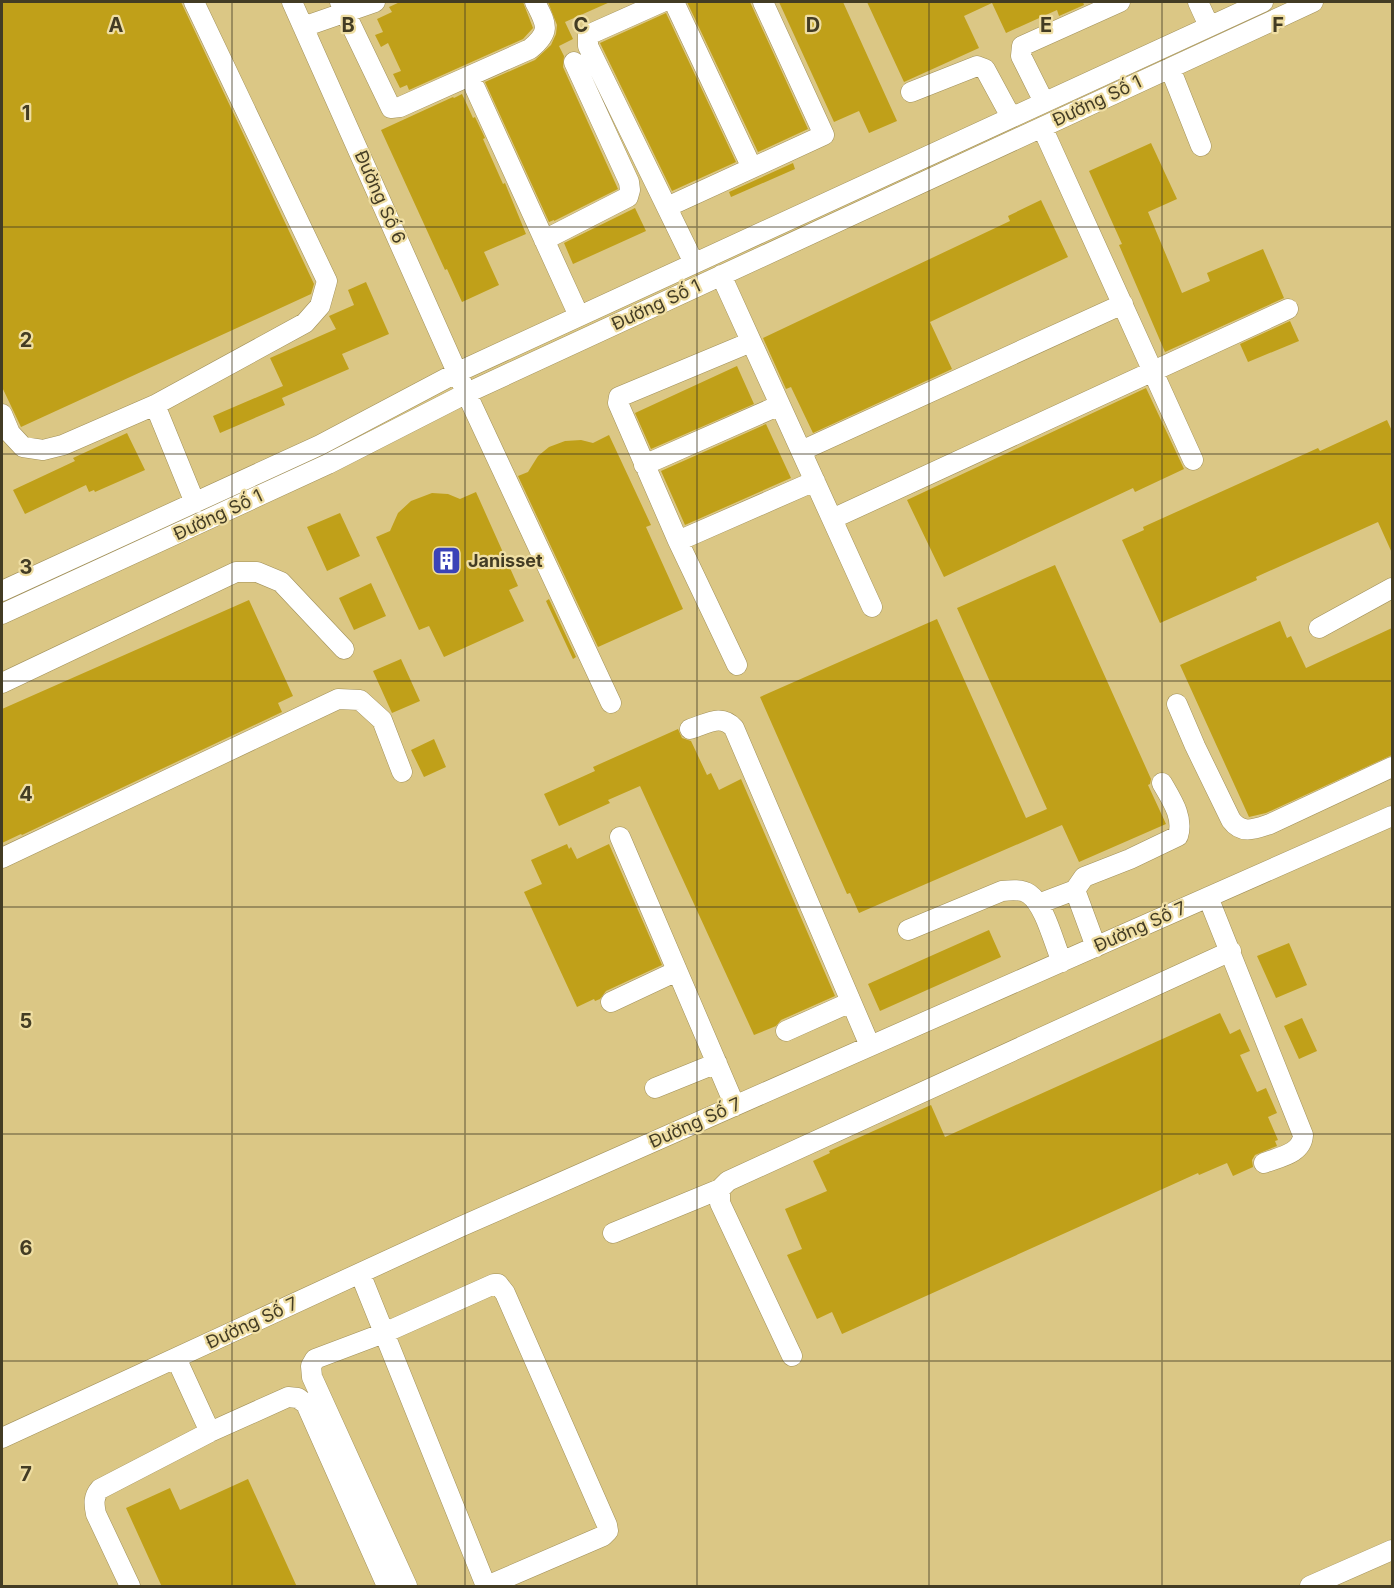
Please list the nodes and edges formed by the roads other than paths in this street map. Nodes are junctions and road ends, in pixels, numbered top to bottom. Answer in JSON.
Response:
{"nodes":[{"id":1,"x":194,"y":2,"type":"edge"},
{"id":2,"x":292,"y":2,"type":"edge"},
{"id":3,"x":375,"y":2,"type":"edge"},
{"id":4,"x":535,"y":2,"type":"edge"},
{"id":5,"x":662,"y":2,"type":"edge"},
{"id":6,"x":674,"y":2,"type":"edge"},
{"id":7,"x":763,"y":2,"type":"edge"},
{"id":8,"x":1120,"y":2,"type":"edge"},
{"id":9,"x":1198,"y":2,"type":"edge"},
{"id":10,"x":1313,"y":2,"type":"edge"},
{"id":11,"x":1251,"y":4,"type":"edge"},
{"id":12,"x":343,"y":7,"type":"edge"},
{"id":13,"x":1209,"y":26,"type":"junction"},
{"id":14,"x":303,"y":27,"type":"junction"},
{"id":15,"x":574,"y":62,"type":"dead end"},
{"id":16,"x":1170,"y":68,"type":"junction"},
{"id":17,"x":476,"y":88,"type":"dead end"},
{"id":18,"x":911,"y":92,"type":"dead end"},
{"id":19,"x":1044,"y":102,"type":"junction"},
{"id":20,"x":1011,"y":117,"type":"junction"},
{"id":21,"x":1042,"y":127,"type":"junction"},
{"id":22,"x":1201,"y":146,"type":"dead end"},
{"id":23,"x":752,"y":168,"type":"junction"},
{"id":24,"x":667,"y":207,"type":"junction"},
{"id":25,"x":544,"y":240,"type":"junction"},
{"id":26,"x":694,"y":263,"type":"junction"},
{"id":27,"x":721,"y":275,"type":"junction"},
{"id":28,"x":1123,"y":304,"type":"junction"},
{"id":29,"x":1288,"y":309,"type":"dead end"},
{"id":30,"x":579,"y":316,"type":"junction"},
{"id":31,"x":751,"y":342,"type":"junction"},
{"id":32,"x":1153,"y":370,"type":"junction"},
{"id":33,"x":458,"y":372,"type":"junction"},
{"id":34,"x":467,"y":393,"type":"junction"},
{"id":35,"x":155,"y":405,"type":"junction"},
{"id":36,"x":780,"y":405,"type":"junction"},
{"id":37,"x":2,"y":414,"type":"edge"},
{"id":38,"x":801,"y":451,"type":"junction"},
{"id":39,"x":1194,"y":460,"type":"dead end"},
{"id":40,"x":644,"y":465,"type":"junction"},
{"id":41,"x":815,"y":481,"type":"junction"},
{"id":42,"x":195,"y":503,"type":"junction"},
{"id":43,"x":832,"y":519,"type":"junction"},
{"id":44,"x":678,"y":542,"type":"junction"},
{"id":45,"x":1392,"y":588,"type":"edge"},
{"id":46,"x":2,"y":591,"type":"edge"},
{"id":47,"x":872,"y":607,"type":"dead end"},
{"id":48,"x":2,"y":614,"type":"edge"},
{"id":49,"x":1318,"y":628,"type":"dead end"},
{"id":50,"x":344,"y":649,"type":"dead end"},
{"id":51,"x":737,"y":665,"type":"dead end"},
{"id":52,"x":2,"y":683,"type":"edge"},
{"id":53,"x":611,"y":703,"type":"dead end"},
{"id":54,"x":1177,"y":704,"type":"dead end"},
{"id":55,"x":690,"y":729,"type":"dead end"},
{"id":56,"x":1392,"y":767,"type":"edge"},
{"id":57,"x":402,"y":772,"type":"dead end"},
{"id":58,"x":1162,"y":783,"type":"dead end"},
{"id":59,"x":1392,"y":816,"type":"edge"},
{"id":60,"x":620,"y":837,"type":"dead end"},
{"id":61,"x":2,"y":858,"type":"edge"},
{"id":62,"x":1075,"y":890,"type":"junction"},
{"id":63,"x":1208,"y":897,"type":"junction"},
{"id":64,"x":1038,"y":904,"type":"junction"},
{"id":65,"x":908,"y":930,"type":"dead end"},
{"id":66,"x":1096,"y":946,"type":"junction"},
{"id":67,"x":1231,"y":951,"type":"junction"},
{"id":68,"x":1062,"y":962,"type":"junction"},
{"id":69,"x":676,"y":971,"type":"junction"},
{"id":70,"x":611,"y":1002,"type":"dead end"},
{"id":71,"x":851,"y":1002,"type":"junction"},
{"id":72,"x":786,"y":1031,"type":"dead end"},
{"id":73,"x":870,"y":1046,"type":"junction"},
{"id":74,"x":717,"y":1064,"type":"junction"},
{"id":75,"x":655,"y":1088,"type":"dead end"},
{"id":76,"x":735,"y":1106,"type":"junction"},
{"id":77,"x":1264,"y":1163,"type":"dead end"},
{"id":78,"x":720,"y":1189,"type":"junction"},
{"id":79,"x":613,"y":1233,"type":"dead end"},
{"id":80,"x":360,"y":1273,"type":"junction"},
{"id":81,"x":384,"y":1333,"type":"junction"},
{"id":82,"x":792,"y":1356,"type":"dead end"},
{"id":83,"x":176,"y":1358,"type":"junction"},
{"id":84,"x":210,"y":1432,"type":"junction"},
{"id":85,"x":2,"y":1438,"type":"edge"},
{"id":86,"x":1392,"y":1550,"type":"edge"},
{"id":87,"x":130,"y":1587,"type":"edge"},
{"id":88,"x":387,"y":1587,"type":"edge"},
{"id":89,"x":407,"y":1587,"type":"edge"},
{"id":90,"x":487,"y":1587,"type":"edge"},
{"id":91,"x":1310,"y":1587,"type":"edge"}],
"edges":[{"from":1,"to":35,"type":"street"},
{"from":2,"to":14,"type":"street","name":"Đường Số 6"},
{"from":3,"to":12,"type":"street"},
{"from":4,"to":12,"type":"street"},
{"from":5,"to":24,"type":"street"},
{"from":6,"to":23,"type":"street"},
{"from":7,"to":23,"type":"street"},
{"from":8,"to":19,"type":"street"},
{"from":9,"to":13,"type":"street"},
{"from":10,"to":16,"type":"street","name":"Đường Số 1"},
{"from":11,"to":13,"type":"street","name":"Đường Số 1"},
{"from":12,"to":14,"type":"street"},
{"from":13,"to":19,"type":"street","name":"Đường Số 1"},
{"from":14,"to":33,"type":"street","name":"Đường Số 6"},
{"from":15,"to":25,"type":"street"},
{"from":16,"to":21,"type":"street","name":"Đường Số 1"},
{"from":16,"to":22,"type":"street"},
{"from":17,"to":25,"type":"street"},
{"from":18,"to":20,"type":"street"},
{"from":19,"to":20,"type":"street","name":"Đường Số 1"},
{"from":20,"to":26,"type":"street","name":"Đường Số 1"},
{"from":21,"to":27,"type":"street","name":"Đường Số 1"},
{"from":21,"to":28,"type":"street"},
{"from":23,"to":24,"type":"street"},
{"from":24,"to":26,"type":"street"},
{"from":25,"to":30,"type":"street"},
{"from":26,"to":30,"type":"street","name":"Đường Số 1"},
{"from":27,"to":31,"type":"street"},
{"from":27,"to":34,"type":"street","name":"Đường Số 1"},
{"from":28,"to":32,"type":"street"},
{"from":28,"to":38,"type":"street"},
{"from":29,"to":32,"type":"street"},
{"from":30,"to":33,"type":"street","name":"Đường Số 1"},
{"from":31,"to":36,"type":"street"},
{"from":31,"to":40,"type":"street"},
{"from":32,"to":39,"type":"street"},
{"from":32,"to":43,"type":"street"},
{"from":33,"to":34,"type":"street","name":"Đường Số 6"},
{"from":33,"to":42,"type":"street","name":"Đường Số 1"},
{"from":34,"to":48,"type":"street","name":"Đường Số 1"},
{"from":34,"to":53,"type":"street","name":"Đường Số 6"},
{"from":35,"to":37,"type":"street"},
{"from":35,"to":42,"type":"street"},
{"from":36,"to":38,"type":"street"},
{"from":36,"to":40,"type":"street"},
{"from":38,"to":41,"type":"street"},
{"from":40,"to":44,"type":"street"},
{"from":41,"to":43,"type":"street"},
{"from":41,"to":44,"type":"street"},
{"from":42,"to":46,"type":"street","name":"Đường Số 1"},
{"from":43,"to":47,"type":"street"},
{"from":44,"to":51,"type":"street"},
{"from":45,"to":49,"type":"street"},
{"from":50,"to":52,"type":"street"},
{"from":54,"to":56,"type":"street"},
{"from":55,"to":71,"type":"street"},
{"from":57,"to":61,"type":"street"},
{"from":58,"to":62,"type":"street"},
{"from":59,"to":63,"type":"street","name":"Đường Số 7"},
{"from":60,"to":69,"type":"street"},
{"from":62,"to":64,"type":"street"},
{"from":62,"to":66,"type":"street"},
{"from":63,"to":66,"type":"street","name":"Đường Số 7"},
{"from":63,"to":67,"type":"street"},
{"from":64,"to":65,"type":"street"},
{"from":64,"to":68,"type":"street"},
{"from":66,"to":68,"type":"street","name":"Đường Số 7"},
{"from":67,"to":77,"type":"street"},
{"from":67,"to":78,"type":"street"},
{"from":68,"to":73,"type":"street","name":"Đường Số 7"},
{"from":69,"to":70,"type":"street"},
{"from":69,"to":74,"type":"street"},
{"from":71,"to":72,"type":"street"},
{"from":71,"to":73,"type":"street"},
{"from":73,"to":76,"type":"street","name":"Đường Số 7"},
{"from":74,"to":75,"type":"street"},
{"from":74,"to":76,"type":"street"},
{"from":76,"to":80,"type":"street","name":"Đường Số 7"},
{"from":78,"to":79,"type":"street"},
{"from":78,"to":82,"type":"street"},
{"from":80,"to":81,"type":"street"},
{"from":80,"to":83,"type":"street","name":"Đường Số 7"},
{"from":81,"to":89,"type":"street"},
{"from":81,"to":90,"type":"street"},
{"from":81,"to":90,"type":"street"},
{"from":83,"to":84,"type":"street"},
{"from":83,"to":85,"type":"street","name":"Đường Số 7"},
{"from":84,"to":87,"type":"street"},
{"from":84,"to":88,"type":"street"},
{"from":86,"to":91,"type":"street"}]}
